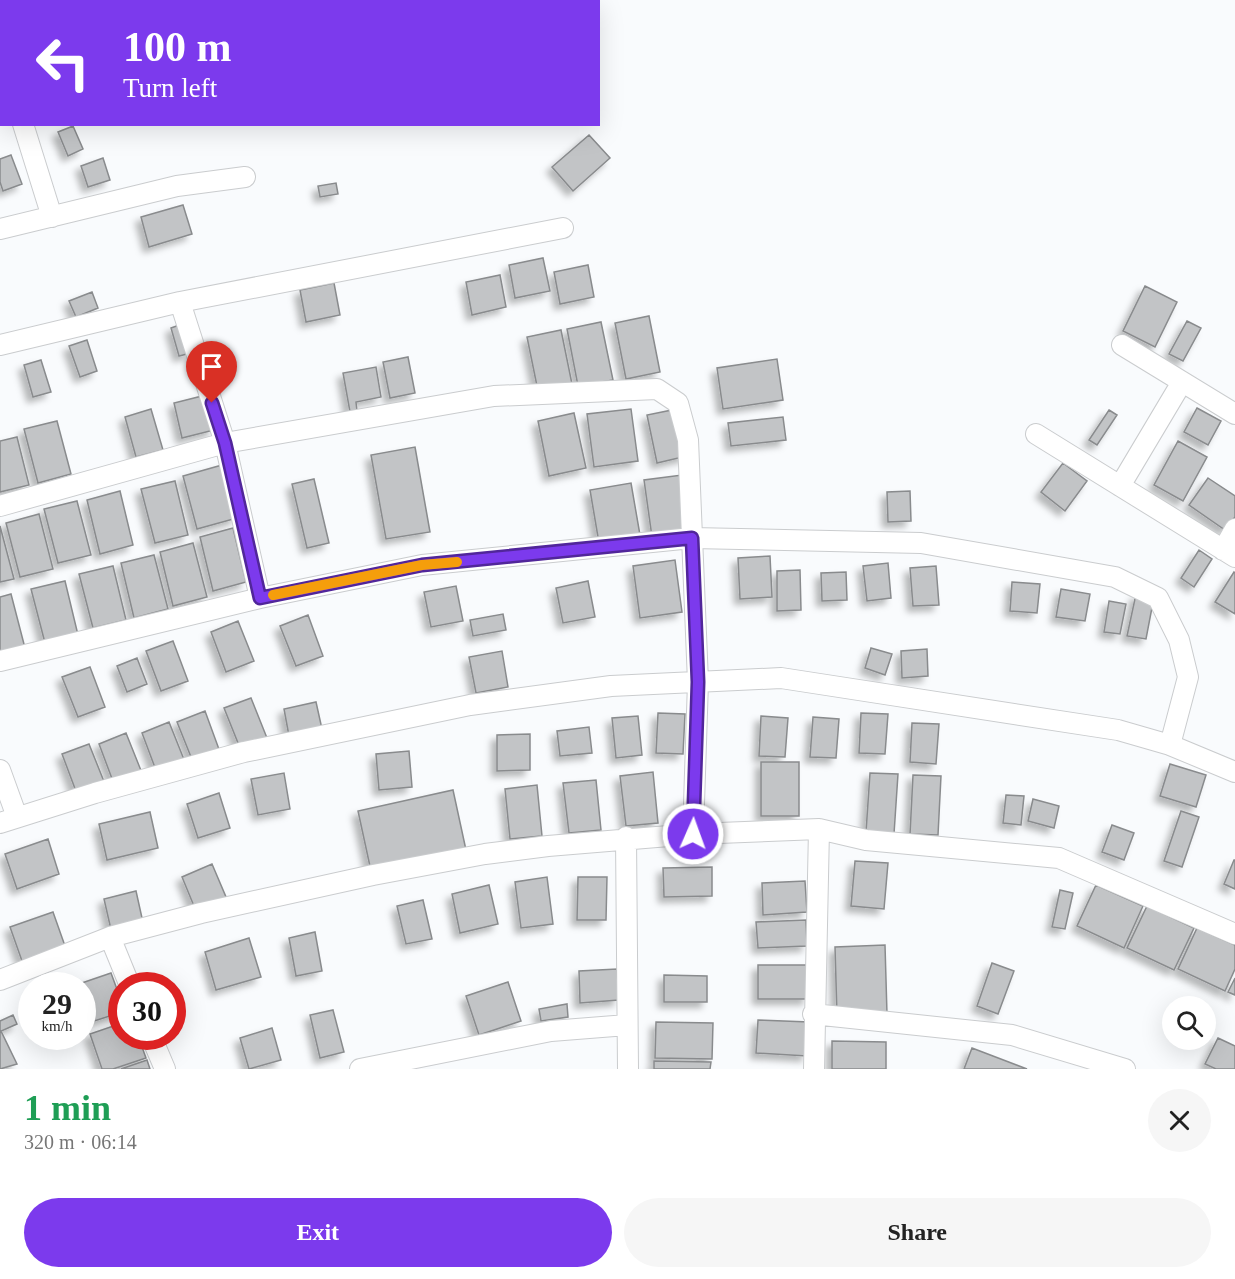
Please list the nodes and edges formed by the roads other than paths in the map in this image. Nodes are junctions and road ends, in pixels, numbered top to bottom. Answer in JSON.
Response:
{"nodes":[{"id":1,"x":24,"y":126,"type":"edge"},
{"id":2,"x":245,"y":177,"type":"dead end"},
{"id":3,"x":52,"y":217,"type":"junction"},
{"id":4,"x":563,"y":228,"type":"dead end"},
{"id":5,"x":0,"y":229,"type":"edge"},
{"id":6,"x":180,"y":302,"type":"junction"},
{"id":7,"x":0,"y":345,"type":"edge"},
{"id":8,"x":1122,"y":345,"type":"dead end"},
{"id":9,"x":1182,"y":382,"type":"junction"},
{"id":10,"x":1235,"y":414,"type":"edge"},
{"id":11,"x":1036,"y":434,"type":"dead end"},
{"id":12,"x":225,"y":443,"type":"junction"},
{"id":13,"x":1120,"y":486,"type":"junction"},
{"id":14,"x":0,"y":506,"type":"edge"},
{"id":15,"x":1235,"y":529,"type":"edge"},
{"id":16,"x":692,"y":538,"type":"junction"},
{"id":17,"x":1229,"y":553,"type":"edge"},
{"id":18,"x":260,"y":598,"type":"junction"},
{"id":19,"x":0,"y":661,"type":"edge"},
{"id":20,"x":698,"y":682,"type":"junction"},
{"id":21,"x":1170,"y":745,"type":"junction"},
{"id":22,"x":0,"y":770,"type":"edge"},
{"id":23,"x":1235,"y":772,"type":"edge"},
{"id":24,"x":8,"y":820,"type":"edge"},
{"id":25,"x":819,"y":829,"type":"junction"},
{"id":26,"x":693,"y":834,"type":"junction"},
{"id":27,"x":626,"y":837,"type":"junction"},
{"id":28,"x":1235,"y":934,"type":"edge"},
{"id":29,"x":110,"y":937,"type":"junction"},
{"id":30,"x":124,"y":972,"type":"edge"},
{"id":31,"x":0,"y":980,"type":"edge"},
{"id":32,"x":813,"y":1014,"type":"junction"},
{"id":33,"x":627,"y":1025,"type":"junction"},
{"id":34,"x":157,"y":1050,"type":"edge"},
{"id":35,"x":165,"y":1069,"type":"edge"},
{"id":36,"x":360,"y":1069,"type":"edge"},
{"id":37,"x":628,"y":1069,"type":"edge"},
{"id":38,"x":814,"y":1069,"type":"edge"},
{"id":39,"x":1125,"y":1069,"type":"edge"}],
"edges":[{"from":1,"to":3,"type":"street"},
{"from":2,"to":3,"type":"street"},
{"from":3,"to":5,"type":"street"},
{"from":4,"to":6,"type":"street"},
{"from":6,"to":7,"type":"street"},
{"from":6,"to":12,"type":"street"},
{"from":8,"to":9,"type":"street"},
{"from":9,"to":10,"type":"street"},
{"from":9,"to":13,"type":"street"},
{"from":11,"to":13,"type":"street"},
{"from":12,"to":14,"type":"street"},
{"from":12,"to":16,"type":"street"},
{"from":12,"to":18,"type":"street"},
{"from":13,"to":17,"type":"street"},
{"from":15,"to":17,"type":"street"},
{"from":16,"to":18,"type":"street"},
{"from":16,"to":20,"type":"street"},
{"from":16,"to":21,"type":"street"},
{"from":18,"to":19,"type":"street"},
{"from":20,"to":21,"type":"street"},
{"from":20,"to":24,"type":"street"},
{"from":20,"to":26,"type":"street"},
{"from":21,"to":23,"type":"street"},
{"from":22,"to":24,"type":"street"},
{"from":25,"to":26,"type":"street"},
{"from":25,"to":28,"type":"street"},
{"from":25,"to":32,"type":"street"},
{"from":26,"to":27,"type":"street"},
{"from":27,"to":29,"type":"street"},
{"from":27,"to":33,"type":"street"},
{"from":29,"to":30,"type":"street"},
{"from":29,"to":31,"type":"street"},
{"from":32,"to":38,"type":"street"},
{"from":32,"to":39,"type":"street"},
{"from":33,"to":36,"type":"street"},
{"from":33,"to":37,"type":"street"},
{"from":34,"to":35,"type":"street"}]}
